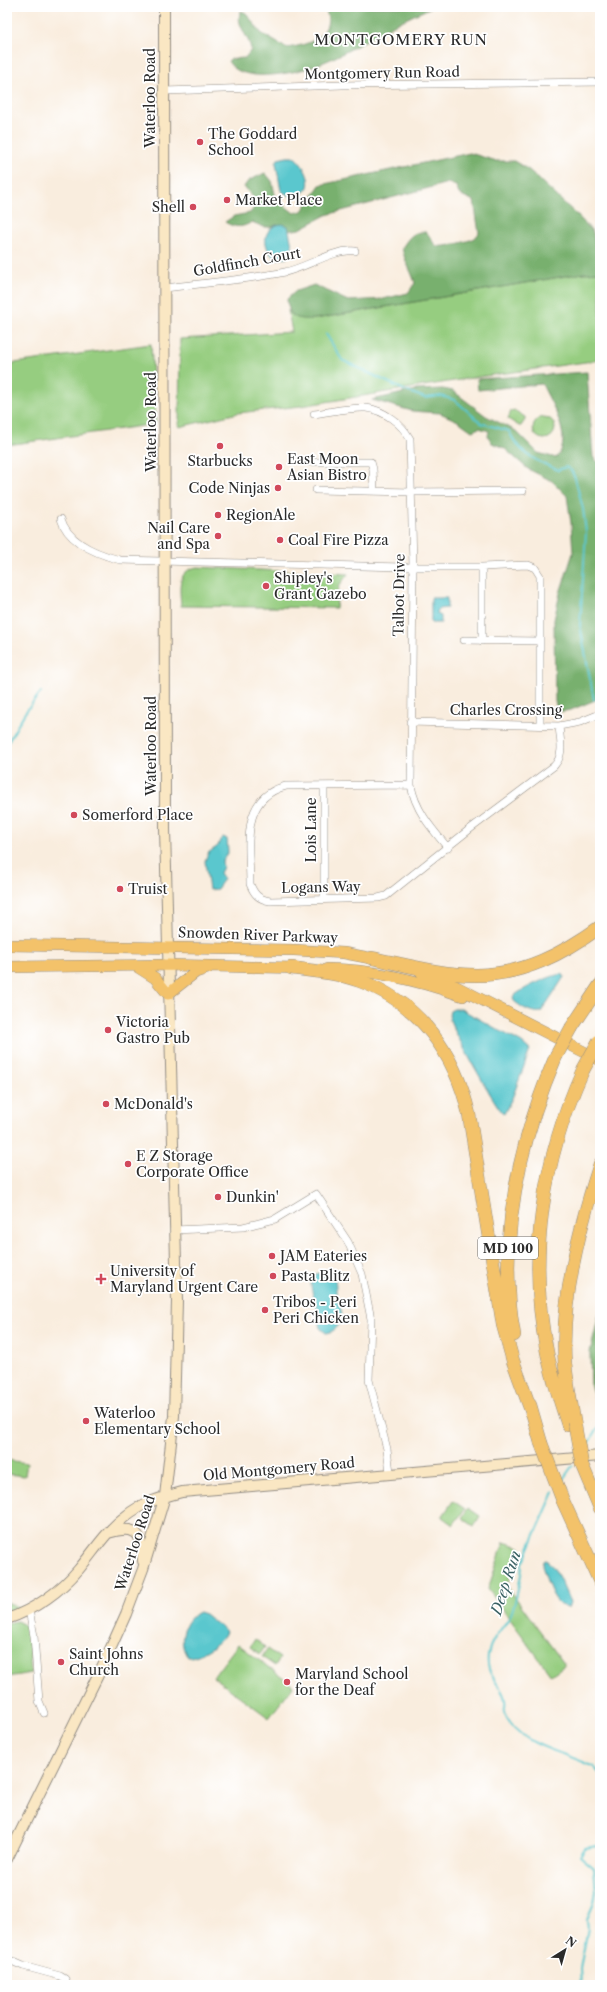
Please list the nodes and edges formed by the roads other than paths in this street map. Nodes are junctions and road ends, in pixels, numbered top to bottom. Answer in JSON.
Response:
{"nodes":[{"id":1,"x":164,"y":7,"type":"edge"},
{"id":2,"x":600,"y":82,"type":"edge"},
{"id":3,"x":165,"y":91,"type":"junction"},
{"id":4,"x":355,"y":251,"type":"dead end"},
{"id":5,"x":165,"y":288,"type":"junction"},
{"id":6,"x":314,"y":414,"type":"dead end"},
{"id":7,"x":310,"y":462,"type":"dead end"},
{"id":8,"x":316,"y":490,"type":"dead end"},
{"id":9,"x":374,"y":491,"type":"junction"},
{"id":10,"x":523,"y":491,"type":"dead end"},
{"id":11,"x":412,"y":492,"type":"junction"},
{"id":12,"x":61,"y":519,"type":"dead end"},
{"id":13,"x":165,"y":560,"type":"junction"},
{"id":14,"x":412,"y":567,"type":"junction"},
{"id":15,"x":482,"y":567,"type":"junction"},
{"id":16,"x":464,"y":640,"type":"dead end"},
{"id":17,"x":482,"y":641,"type":"junction"},
{"id":18,"x":539,"y":641,"type":"junction"},
{"id":19,"x":600,"y":714,"type":"edge"},
{"id":20,"x":410,"y":722,"type":"junction"},
{"id":21,"x":540,"y":725,"type":"junction"},
{"id":22,"x":559,"y":726,"type":"junction"},
{"id":23,"x":411,"y":785,"type":"junction"},
{"id":24,"x":324,"y":786,"type":"junction"},
{"id":25,"x":448,"y":848,"type":"junction"},
{"id":26,"x":324,"y":899,"type":"junction"},
{"id":27,"x":600,"y":927,"type":"edge"},
{"id":28,"x":7,"y":945,"type":"edge"},
{"id":29,"x":168,"y":947,"type":"junction"},
{"id":30,"x":372,"y":958,"type":"junction"},
{"id":31,"x":134,"y":965,"type":"junction"},
{"id":32,"x":168,"y":965,"type":"junction"},
{"id":33,"x":215,"y":966,"type":"junction"},
{"id":34,"x":7,"y":967,"type":"edge"},
{"id":35,"x":291,"y":968,"type":"junction"},
{"id":36,"x":600,"y":985,"type":"edge"},
{"id":37,"x":168,"y":994,"type":"junction"},
{"id":38,"x":497,"y":1009,"type":"junction"},
{"id":39,"x":599,"y":1040,"type":"edge"},
{"id":40,"x":600,"y":1060,"type":"edge"},
{"id":41,"x":600,"y":1164,"type":"edge"},
{"id":42,"x":174,"y":1230,"type":"junction"},
{"id":43,"x":532,"y":1413,"type":"junction"},
{"id":44,"x":571,"y":1423,"type":"junction"},
{"id":45,"x":600,"y":1456,"type":"edge"},
{"id":46,"x":390,"y":1472,"type":"junction"},
{"id":47,"x":165,"y":1496,"type":"junction"},
{"id":48,"x":600,"y":1508,"type":"edge"},
{"id":49,"x":108,"y":1533,"type":"junction"},
{"id":50,"x":143,"y":1569,"type":"junction"},
{"id":51,"x":600,"y":1582,"type":"edge"},
{"id":52,"x":29,"y":1610,"type":"junction"},
{"id":53,"x":7,"y":1619,"type":"edge"},
{"id":54,"x":44,"y":1713,"type":"dead end"},
{"id":55,"x":7,"y":1860,"type":"edge"},
{"id":56,"x":7,"y":1959,"type":"edge"},
{"id":57,"x":68,"y":1985,"type":"edge"}],
"edges":[{"from":1,"to":3,"type":"main road","name":"Waterloo Road"},
{"from":2,"to":3,"type":"street","name":"Montgomery Run Road"},
{"from":3,"to":5,"type":"main road","name":"Waterloo Road"},
{"from":4,"to":5,"type":"street","name":"Goldfinch Court"},
{"from":5,"to":13,"type":"main road","name":"Waterloo Road"},
{"from":6,"to":11,"type":"street","name":"Talbot Drive"},
{"from":7,"to":9,"type":"street"},
{"from":8,"to":9,"type":"street"},
{"from":9,"to":11,"type":"street"},
{"from":10,"to":11,"type":"street"},
{"from":11,"to":14,"type":"street","name":"Talbot Drive"},
{"from":12,"to":13,"type":"street"},
{"from":13,"to":14,"type":"street"},
{"from":13,"to":29,"type":"main road","name":"Waterloo Road"},
{"from":14,"to":15,"type":"street"},
{"from":14,"to":20,"type":"street","name":"Talbot Drive"},
{"from":15,"to":17,"type":"street"},
{"from":15,"to":18,"type":"street"},
{"from":16,"to":17,"type":"street"},
{"from":17,"to":18,"type":"street"},
{"from":18,"to":21,"type":"street"},
{"from":19,"to":22,"type":"street","name":"Charles Crossing"},
{"from":20,"to":21,"type":"street","name":"Charles Crossing"},
{"from":20,"to":23,"type":"street","name":"Talbot Drive"},
{"from":21,"to":22,"type":"street","name":"Charles Crossing"},
{"from":22,"to":25,"type":"street","name":"Logans Way"},
{"from":23,"to":24,"type":"street","name":"Logans Way"},
{"from":23,"to":25,"type":"street","name":"Talbot Drive"},
{"from":24,"to":26,"type":"street","name":"Lois Lane"},
{"from":24,"to":26,"type":"street","name":"Logans Way"},
{"from":25,"to":26,"type":"street","name":"Logans Way"},
{"from":27,"to":30,"type":"highway"},
{"from":28,"to":29,"type":"main road","name":"Snowden River Parkway"},
{"from":29,"to":30,"type":"main road","name":"Snowden River Parkway"},
{"from":29,"to":32,"type":"main road","name":"Waterloo Road"},
{"from":30,"to":38,"type":"main road","name":"Snowden River Parkway"},
{"from":31,"to":32,"type":"main road","name":"Snowden River Parkway"},
{"from":31,"to":34,"type":"main road","name":"Snowden River Parkway"},
{"from":31,"to":37,"type":"main road"},
{"from":32,"to":33,"type":"main road","name":"Snowden River Parkway"},
{"from":32,"to":37,"type":"main road","name":"Waterloo Road"},
{"from":33,"to":35,"type":"main road","name":"Snowden River Parkway"},
{"from":33,"to":37,"type":"main road"},
{"from":35,"to":38,"type":"main road","name":"Snowden River Parkway"},
{"from":35,"to":43,"type":"highway"},
{"from":36,"to":43,"type":"highway","number":"MD 100","bridge":true},
{"from":37,"to":42,"type":"main road","name":"Waterloo Road"},
{"from":38,"to":40,"type":"main road","name":"Snowden River Parkway"},
{"from":39,"to":44,"type":"highway","number":"MD 100","bridge":true},
{"from":41,"to":44,"type":"highway"},
{"from":42,"to":46,"type":"street"},
{"from":42,"to":47,"type":"main road","name":"Waterloo Road"},
{"from":43,"to":51,"type":"highway","number":"MD 100","bridge":true},
{"from":44,"to":48,"type":"highway","bridge":true},
{"from":45,"to":46,"type":"main road","name":"Old Montgomery Road"},
{"from":46,"to":47,"type":"main road","name":"Old Montgomery Road"},
{"from":47,"to":49,"type":"main road","name":"Old Montgomery Road"},
{"from":47,"to":50,"type":"main road","name":"Waterloo Road"},
{"from":49,"to":50,"type":"main road"},
{"from":49,"to":52,"type":"main road","name":"Old Montgomery Road"},
{"from":50,"to":55,"type":"main road","name":"Waterloo Road"},
{"from":52,"to":53,"type":"main road","name":"Old Montgomery Road"},
{"from":52,"to":54,"type":"street"},
{"from":56,"to":57,"type":"street"}]}
